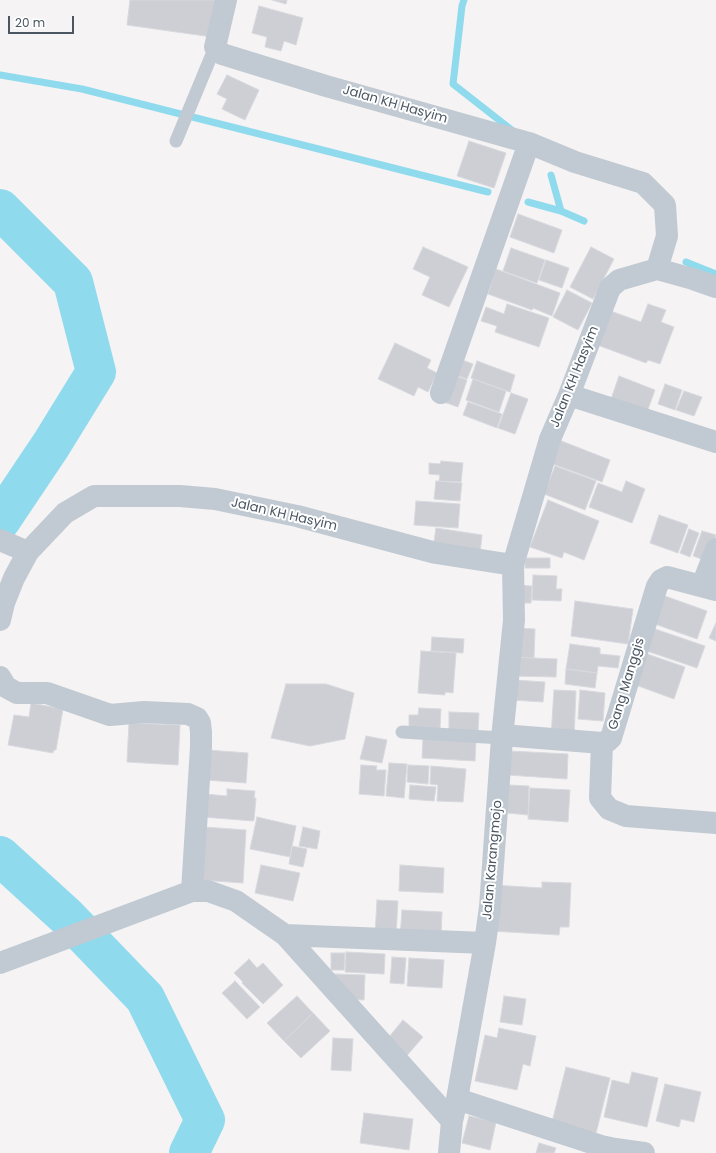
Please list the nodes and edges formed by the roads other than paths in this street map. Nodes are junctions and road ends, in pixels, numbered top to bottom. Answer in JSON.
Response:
{"nodes":[{"id":1,"x":226,"y":0,"type":"edge"},
{"id":2,"x":215,"y":47,"type":"junction"},
{"id":3,"x":176,"y":141,"type":"dead end"},
{"id":4,"x":529,"y":143,"type":"junction"},
{"id":5,"x":656,"y":268,"type":"junction"},
{"id":6,"x":716,"y":287,"type":"edge"},
{"id":7,"x":441,"y":393,"type":"dead end"},
{"id":8,"x":569,"y":395,"type":"junction"},
{"id":9,"x":716,"y":442,"type":"edge"},
{"id":10,"x":0,"y":540,"type":"edge"},
{"id":11,"x":716,"y":549,"type":"edge"},
{"id":12,"x":25,"y":551,"type":"junction"},
{"id":13,"x":513,"y":565,"type":"junction"},
{"id":14,"x":709,"y":588,"type":"edge"},
{"id":15,"x":0,"y":620,"type":"edge"},
{"id":16,"x":0,"y":677,"type":"edge"},
{"id":17,"x":402,"y":732,"type":"dead end"},
{"id":18,"x":502,"y":737,"type":"junction"},
{"id":19,"x":602,"y":743,"type":"junction"},
{"id":20,"x":716,"y":823,"type":"edge"},
{"id":21,"x":192,"y":891,"type":"junction"},
{"id":22,"x":285,"y":936,"type":"junction"},
{"id":23,"x":485,"y":943,"type":"junction"},
{"id":24,"x":7,"y":960,"type":"edge"},
{"id":25,"x":457,"y":1099,"type":"junction"},
{"id":26,"x":452,"y":1121,"type":"junction"},
{"id":27,"x":449,"y":1153,"type":"edge"},
{"id":28,"x":644,"y":1153,"type":"edge"}],
"edges":[{"from":1,"to":2,"type":"street"},
{"from":2,"to":3,"type":"lane"},
{"from":2,"to":4,"type":"street","name":"Jalan KH Hasyim"},
{"from":4,"to":5,"type":"street","name":"Jalan KH Hasyim"},
{"from":4,"to":7,"type":"street"},
{"from":5,"to":6,"type":"street"},
{"from":5,"to":8,"type":"street","name":"Jalan KH Hasyim"},
{"from":8,"to":9,"type":"street"},
{"from":8,"to":13,"type":"street","name":"Jalan KH Hasyim"},
{"from":10,"to":12,"type":"street"},
{"from":11,"to":14,"type":"street"},
{"from":12,"to":13,"type":"street","name":"Jalan KH Hasyim"},
{"from":12,"to":15,"type":"street","name":"Jalan KH Hasyim"},
{"from":13,"to":18,"type":"street","name":"Jalan Karangmojo"},
{"from":14,"to":19,"type":"street","name":"Gang Manggis"},
{"from":16,"to":21,"type":"street"},
{"from":17,"to":18,"type":"lane"},
{"from":18,"to":19,"type":"street","name":"Gang Manggis"},
{"from":18,"to":23,"type":"street","name":"Jalan Karangmojo"},
{"from":19,"to":20,"type":"street"},
{"from":21,"to":22,"type":"street"},
{"from":21,"to":24,"type":"street"},
{"from":22,"to":23,"type":"street"},
{"from":22,"to":26,"type":"street"},
{"from":23,"to":25,"type":"street","name":"Jalan Karangmojo"},
{"from":25,"to":26,"type":"street","name":"Jalan Karangmojo"},
{"from":25,"to":28,"type":"street"},
{"from":26,"to":27,"type":"street","name":"Jalan Karangmojo"}]}
